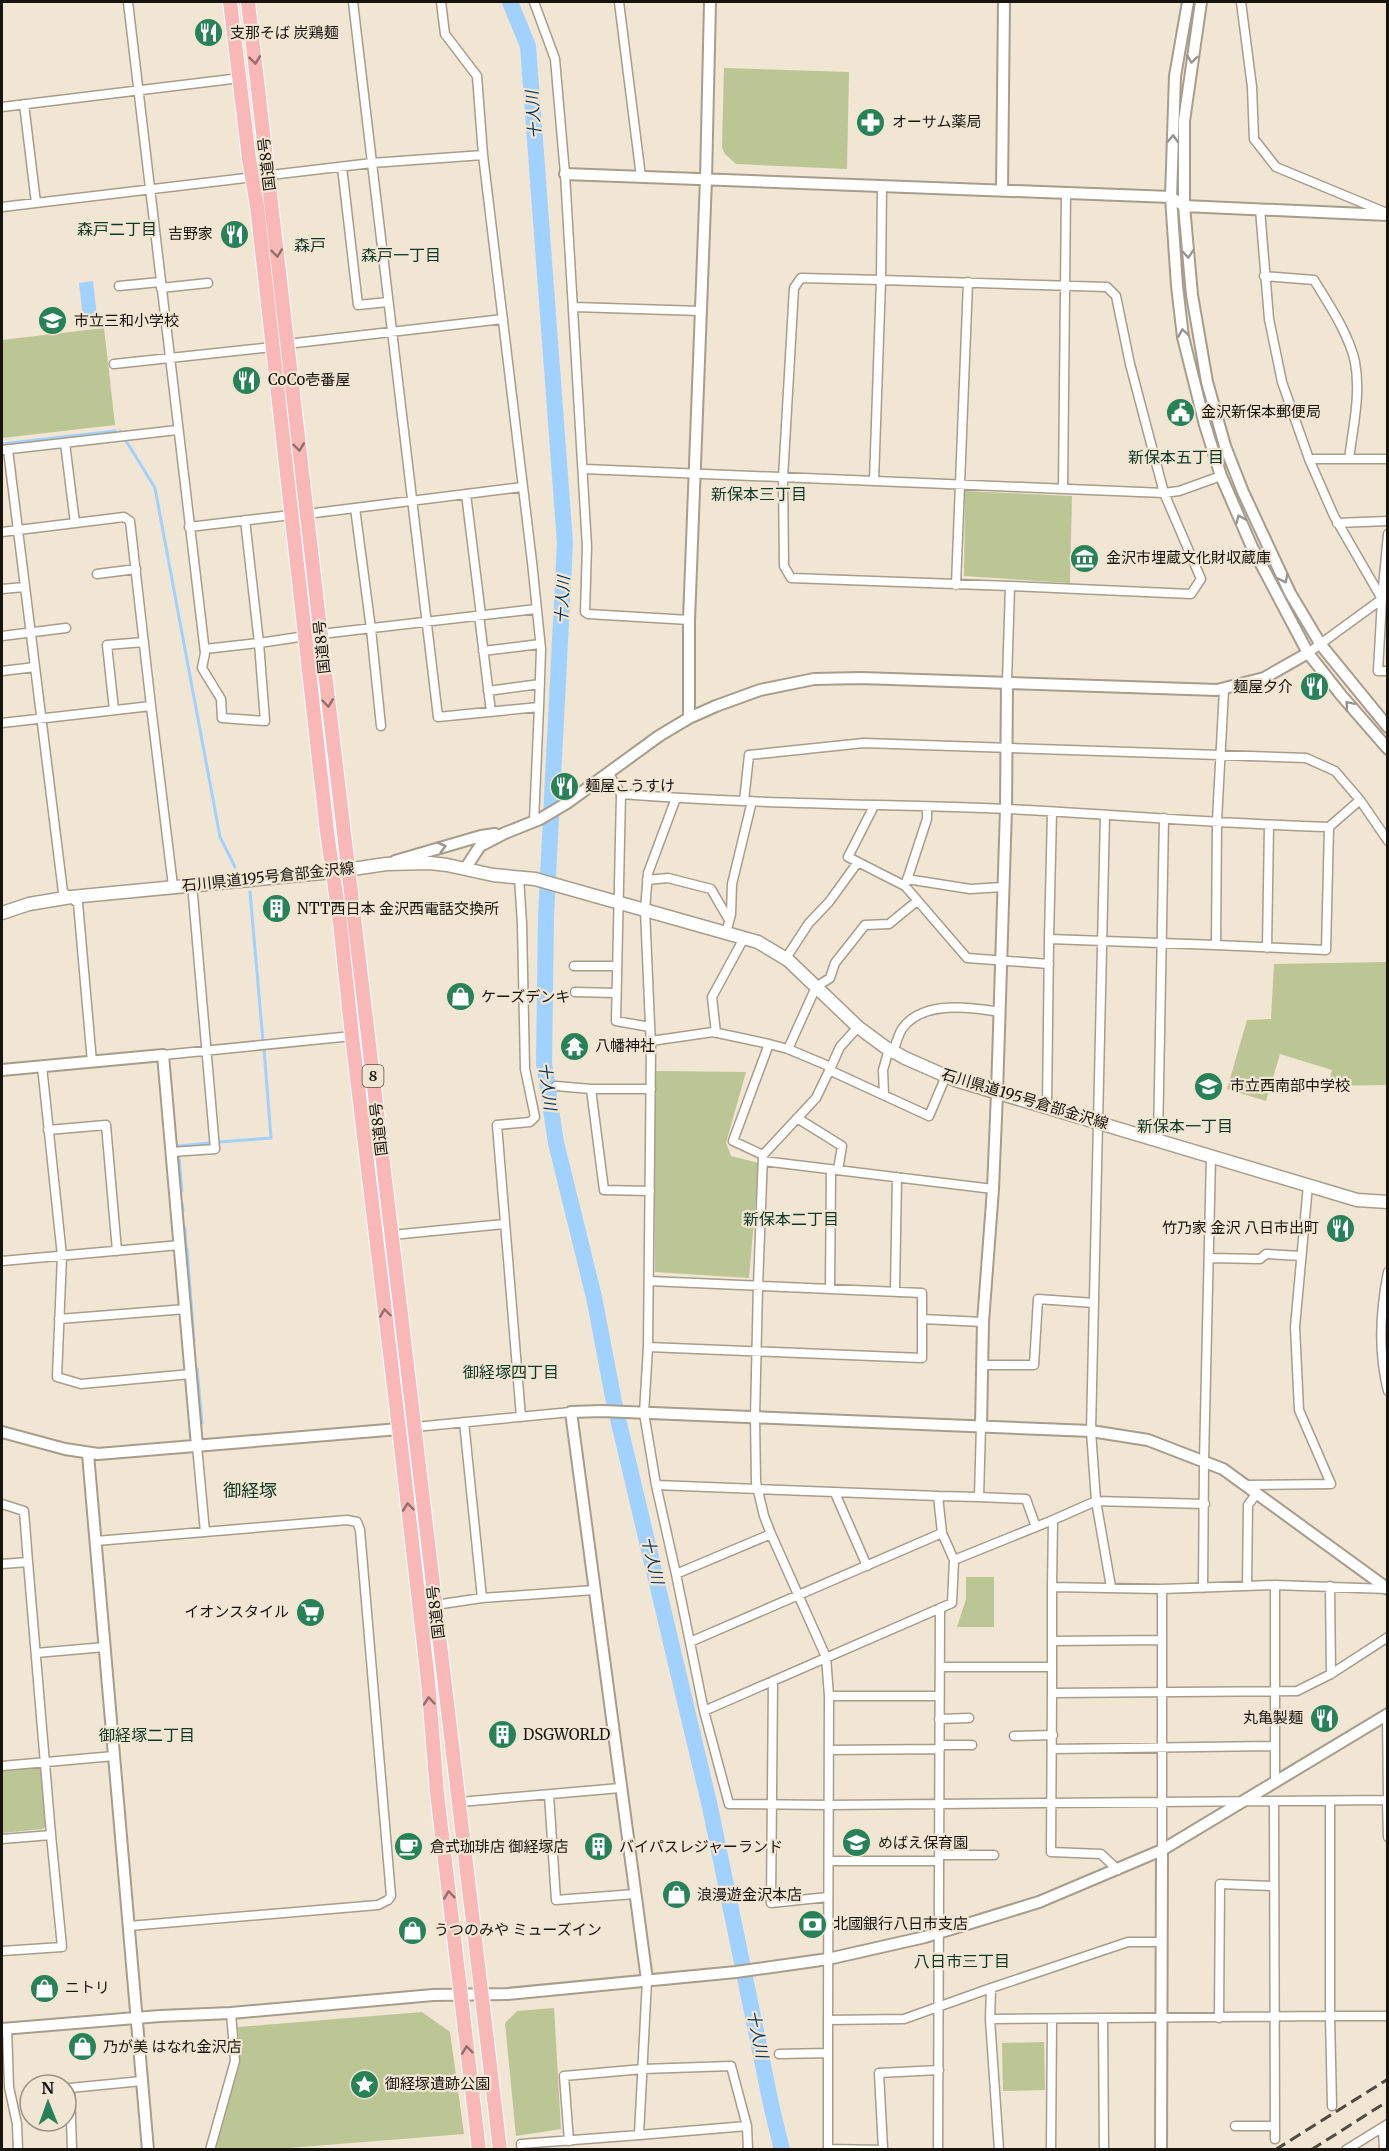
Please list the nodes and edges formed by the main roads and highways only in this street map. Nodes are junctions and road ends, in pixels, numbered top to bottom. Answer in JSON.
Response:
{"nodes":[{"id":1,"x":231,"y":2,"type":"edge"},
{"id":2,"x":248,"y":2,"type":"edge"},
{"id":3,"x":348,"y":870,"type":"junction"},
{"id":4,"x":333,"y":872,"type":"junction"},
{"id":5,"x":2,"y":913,"type":"edge"},
{"id":6,"x":1388,"y":1202,"type":"edge"},
{"id":7,"x":479,"y":2150,"type":"edge"},
{"id":8,"x":500,"y":2150,"type":"edge"}],
"edges":[{"from":1,"to":4,"type":"highway","name":"国道8号","number":"8"},
{"from":2,"to":3,"type":"highway","name":"国道8号","number":"8","one_way":true},
{"from":3,"to":4,"type":"main road","name":"石川県道195号倉部金沢線"},
{"from":3,"to":6,"type":"main road","name":"石川県道195号倉部金沢線"},
{"from":3,"to":8,"type":"highway","name":"国道8号","number":"8"},
{"from":4,"to":5,"type":"main road","name":"石川県道195号倉部金沢線"},
{"from":7,"to":4,"type":"highway","name":"国道8号","number":"8","one_way":true}]}
